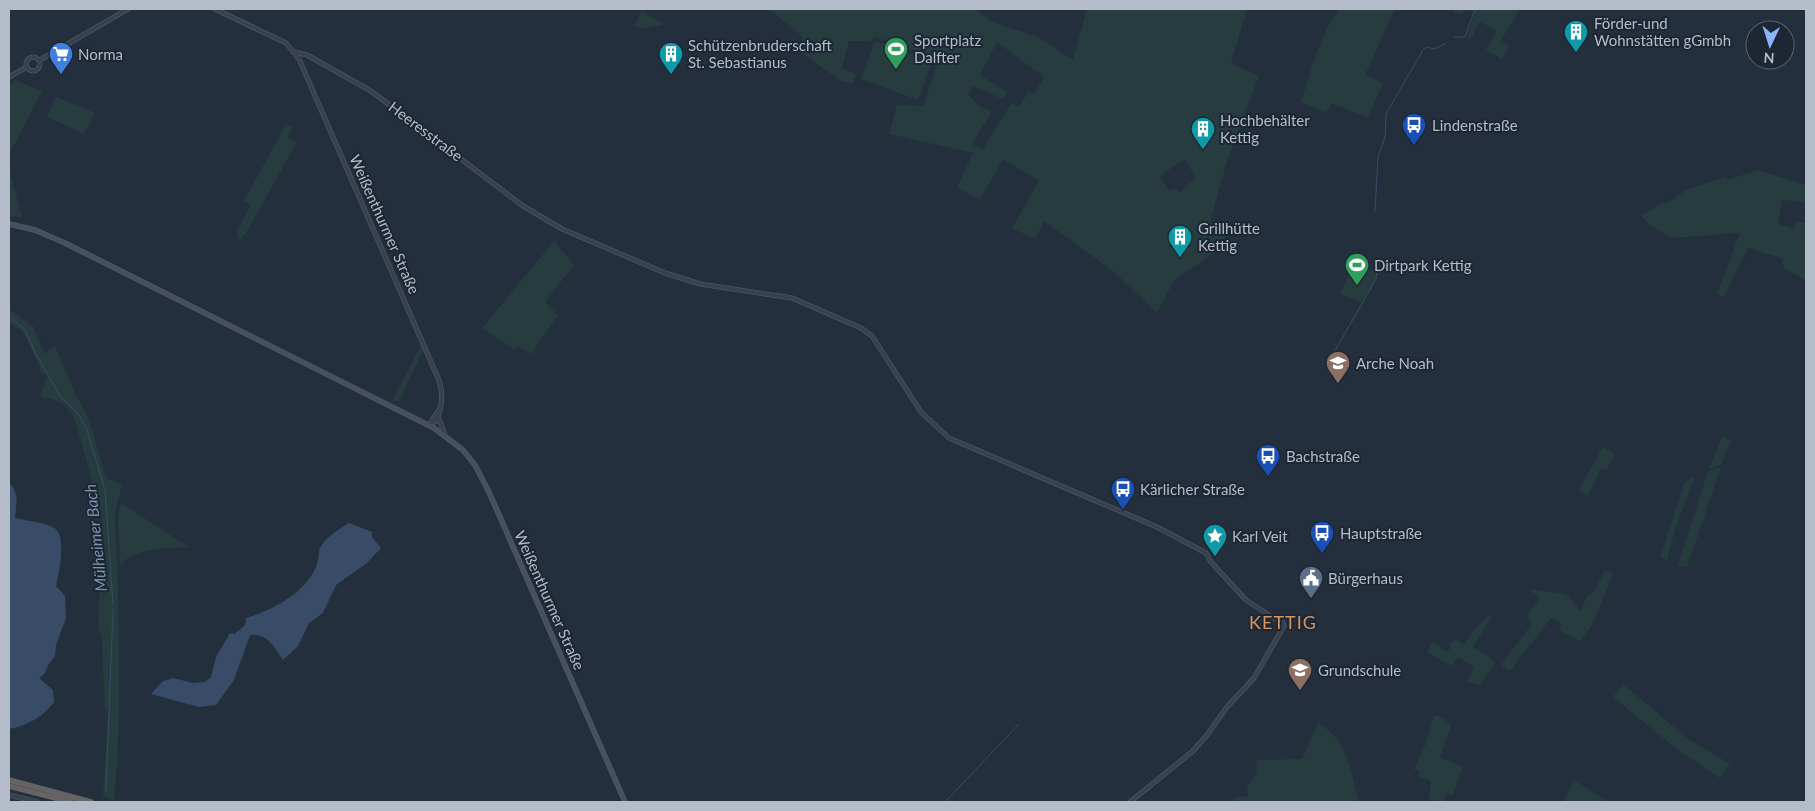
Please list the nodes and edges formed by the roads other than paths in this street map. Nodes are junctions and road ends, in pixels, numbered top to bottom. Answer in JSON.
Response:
{"nodes":[{"id":1,"x":128,"y":9,"type":"edge"},
{"id":2,"x":215,"y":9,"type":"edge"},
{"id":3,"x":295,"y":52,"type":"junction"},
{"id":4,"x":40,"y":60,"type":"junction"},
{"id":5,"x":26,"y":67,"type":"junction"},
{"id":6,"x":9,"y":77,"type":"edge"},
{"id":7,"x":9,"y":224,"type":"edge"},
{"id":8,"x":440,"y":408,"type":"junction"},
{"id":9,"x":438,"y":417,"type":"junction"},
{"id":10,"x":428,"y":425,"type":"junction"},
{"id":11,"x":445,"y":435,"type":"junction"},
{"id":12,"x":9,"y":780,"type":"edge"},
{"id":13,"x":9,"y":786,"type":"edge"},
{"id":14,"x":9,"y":795,"type":"edge"},
{"id":15,"x":38,"y":802,"type":"edge"},
{"id":16,"x":71,"y":802,"type":"edge"},
{"id":17,"x":91,"y":802,"type":"edge"},
{"id":18,"x":625,"y":802,"type":"edge"},
{"id":19,"x":1130,"y":802,"type":"edge"}],
"edges":[{"from":1,"to":4,"type":"street"},
{"from":2,"to":3,"type":"street"},
{"from":3,"to":8,"type":"street","name":"Weißenthurmer Straße"},
{"from":3,"to":19,"type":"street","name":"Heeresstraße"},
{"from":4,"to":5,"type":"street"},
{"from":4,"to":5,"type":"street"},
{"from":5,"to":6,"type":"street"},
{"from":7,"to":10,"type":"main road","name":"Weißenthurmer Straße"},
{"from":8,"to":9,"type":"street","name":"Weißenthurmer Straße"},
{"from":8,"to":10,"type":"street"},
{"from":9,"to":10,"type":"street"},
{"from":9,"to":11,"type":"street"},
{"from":10,"to":11,"type":"main road","name":"Weißenthurmer Straße"},
{"from":11,"to":18,"type":"main road","name":"Weißenthurmer Straße"},
{"from":12,"to":17,"type":"highway"},
{"from":13,"to":16,"type":"highway"},
{"from":14,"to":15,"type":"street"}]}
